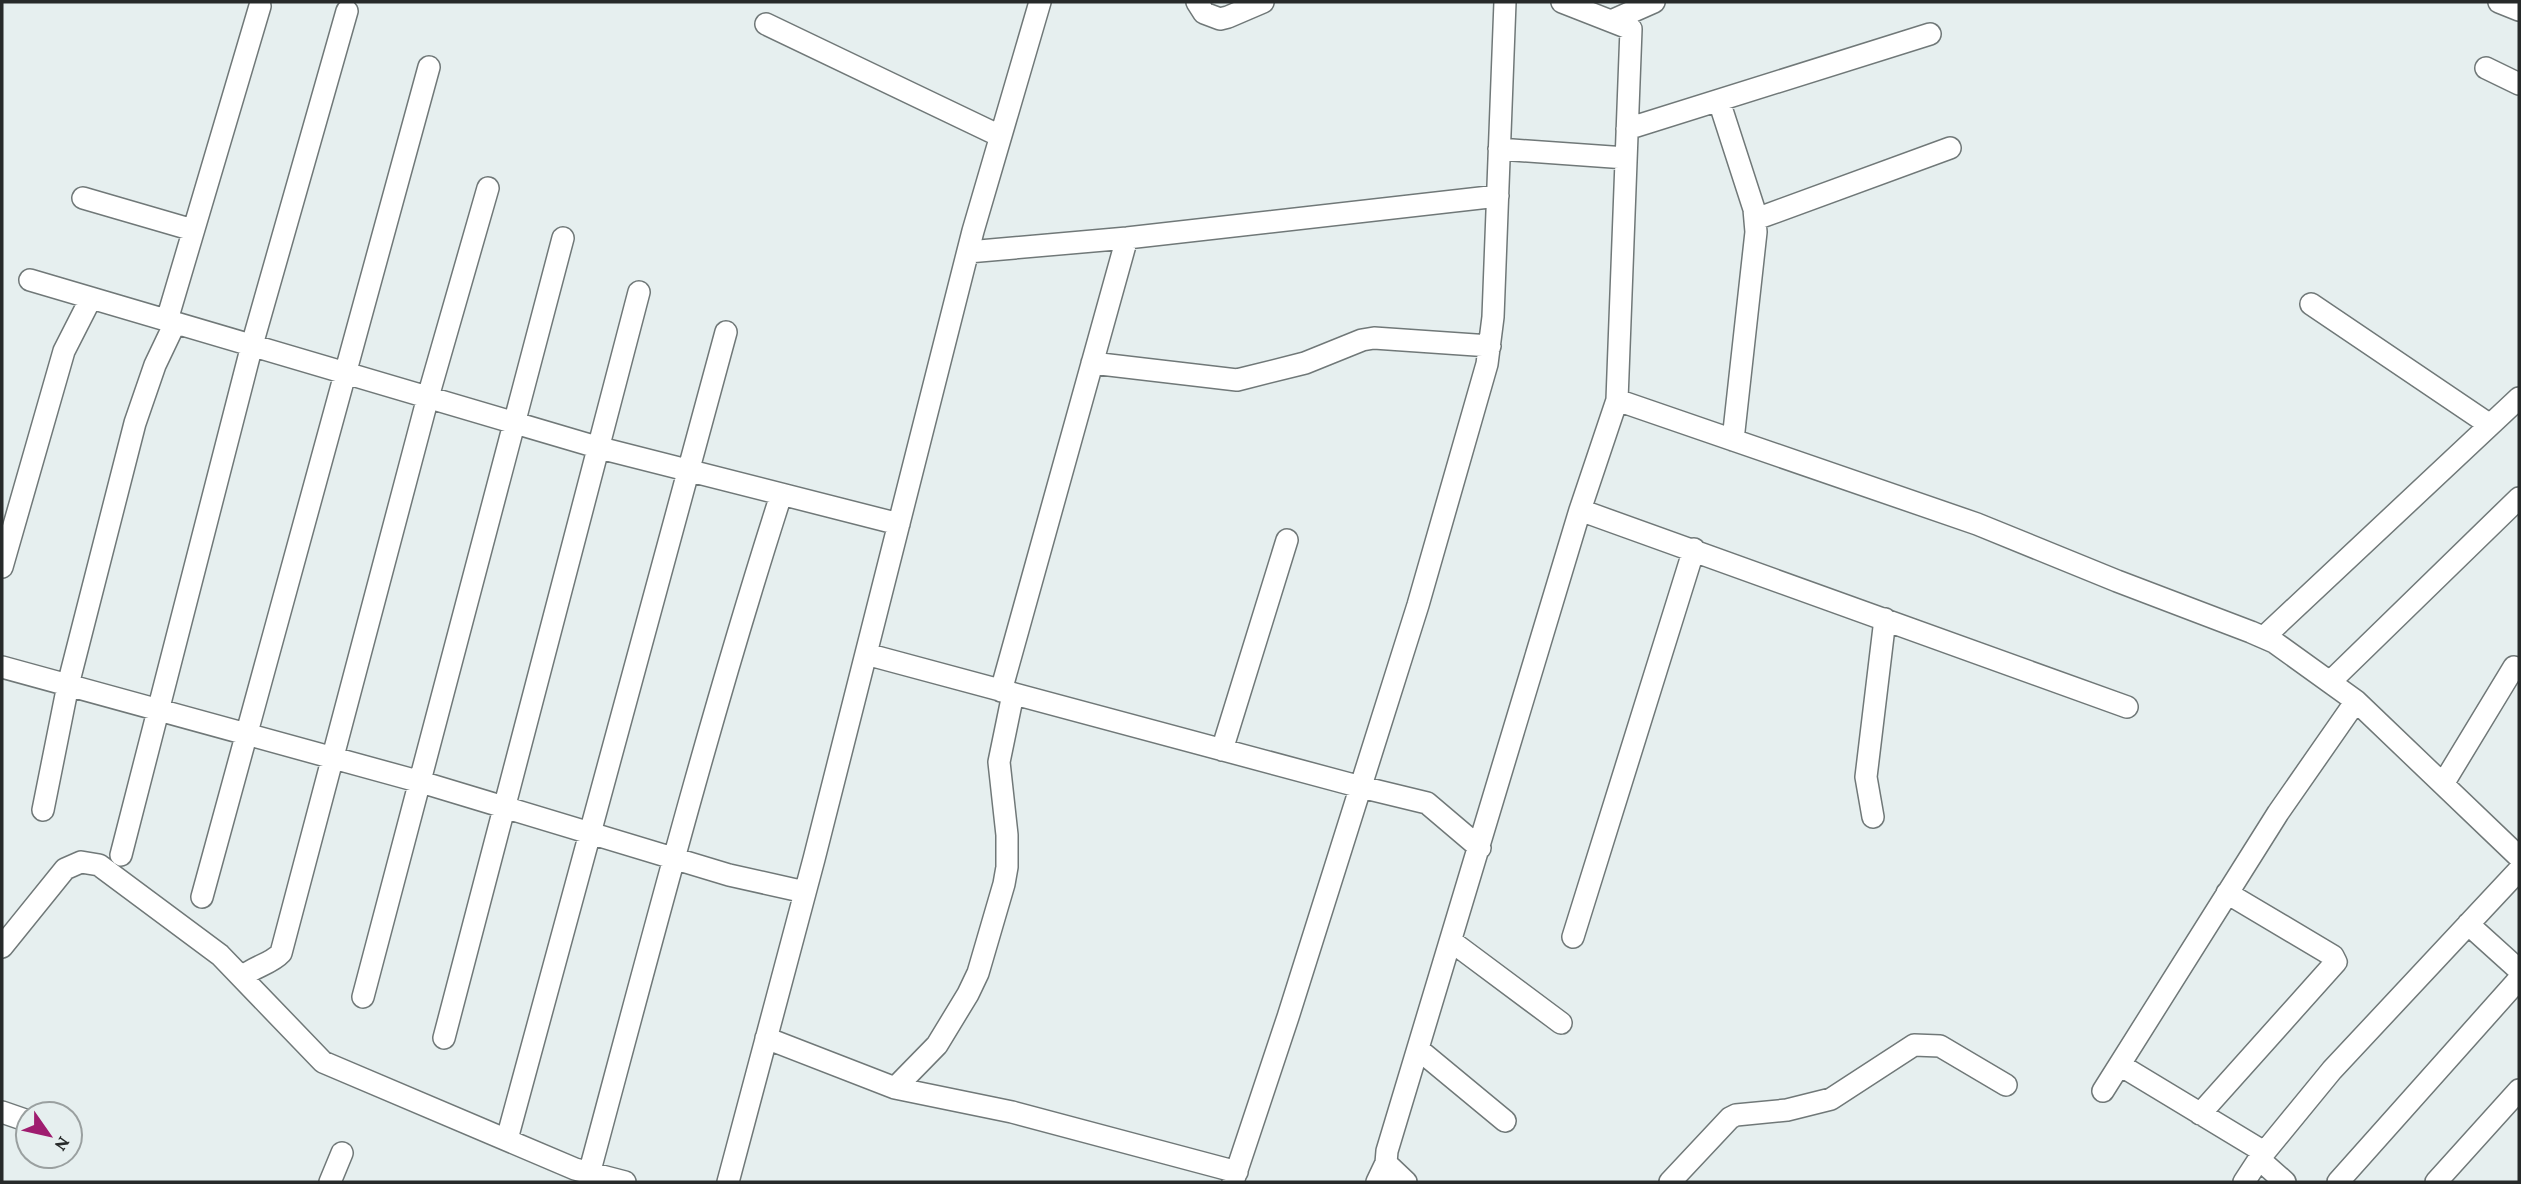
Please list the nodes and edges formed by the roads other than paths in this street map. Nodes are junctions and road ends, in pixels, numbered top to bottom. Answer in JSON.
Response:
{"nodes":[{"id":1,"x":1040,"y":2,"type":"edge"},
{"id":2,"x":1197,"y":2,"type":"edge"},
{"id":3,"x":1264,"y":2,"type":"edge"},
{"id":4,"x":1505,"y":2,"type":"edge"},
{"id":5,"x":1562,"y":2,"type":"edge"},
{"id":6,"x":1654,"y":2,"type":"edge"},
{"id":7,"x":2499,"y":2,"type":"edge"},
{"id":8,"x":260,"y":6,"type":"dead end"},
{"id":9,"x":2519,"y":10,"type":"edge"},
{"id":10,"x":347,"y":11,"type":"dead end"},
{"id":11,"x":1611,"y":21,"type":"junction"},
{"id":12,"x":766,"y":24,"type":"dead end"},
{"id":13,"x":1930,"y":34,"type":"dead end"},
{"id":14,"x":429,"y":67,"type":"dead end"},
{"id":15,"x":2486,"y":68,"type":"dead end"},
{"id":16,"x":2519,"y":84,"type":"edge"},
{"id":17,"x":1719,"y":101,"type":"junction"},
{"id":18,"x":1628,"y":129,"type":"junction"},
{"id":19,"x":1000,"y":136,"type":"junction"},
{"id":20,"x":1950,"y":148,"type":"dead end"},
{"id":21,"x":1499,"y":149,"type":"junction"},
{"id":22,"x":1626,"y":158,"type":"junction"},
{"id":23,"x":488,"y":188,"type":"dead end"},
{"id":24,"x":1497,"y":196,"type":"junction"},
{"id":25,"x":83,"y":198,"type":"dead end"},
{"id":26,"x":1756,"y":219,"type":"junction"},
{"id":27,"x":194,"y":230,"type":"junction"},
{"id":28,"x":563,"y":238,"type":"dead end"},
{"id":29,"x":1127,"y":238,"type":"junction"},
{"id":30,"x":968,"y":252,"type":"junction"},
{"id":31,"x":30,"y":280,"type":"dead end"},
{"id":32,"x":639,"y":292,"type":"dead end"},
{"id":33,"x":91,"y":298,"type":"junction"},
{"id":34,"x":2311,"y":304,"type":"dead end"},
{"id":35,"x":171,"y":321,"type":"junction"},
{"id":36,"x":726,"y":332,"type":"dead end"},
{"id":37,"x":253,"y":345,"type":"junction"},
{"id":38,"x":1490,"y":346,"type":"junction"},
{"id":39,"x":1092,"y":363,"type":"junction"},
{"id":40,"x":345,"y":373,"type":"junction"},
{"id":41,"x":428,"y":397,"type":"junction"},
{"id":42,"x":2519,"y":398,"type":"edge"},
{"id":43,"x":1618,"y":400,"type":"junction"},
{"id":44,"x":514,"y":422,"type":"junction"},
{"id":45,"x":2490,"y":425,"type":"junction"},
{"id":46,"x":1733,"y":440,"type":"junction"},
{"id":47,"x":600,"y":448,"type":"junction"},
{"id":48,"x":688,"y":471,"type":"junction"},
{"id":49,"x":781,"y":495,"type":"junction"},
{"id":50,"x":2519,"y":498,"type":"edge"},
{"id":51,"x":1580,"y":510,"type":"junction"},
{"id":52,"x":899,"y":524,"type":"junction"},
{"id":53,"x":1287,"y":540,"type":"dead end"},
{"id":54,"x":1694,"y":549,"type":"junction"},
{"id":55,"x":2,"y":567,"type":"edge"},
{"id":56,"x":1885,"y":619,"type":"junction"},
{"id":57,"x":2263,"y":637,"type":"junction"},
{"id":58,"x":866,"y":654,"type":"junction"},
{"id":59,"x":2,"y":667,"type":"edge"},
{"id":60,"x":2514,"y":667,"type":"dead end"},
{"id":61,"x":2330,"y":682,"type":"junction"},
{"id":62,"x":68,"y":685,"type":"junction"},
{"id":63,"x":1007,"y":692,"type":"junction"},
{"id":64,"x":2356,"y":701,"type":"junction"},
{"id":65,"x":2127,"y":707,"type":"dead end"},
{"id":66,"x":158,"y":708,"type":"junction"},
{"id":67,"x":247,"y":733,"type":"junction"},
{"id":68,"x":1222,"y":750,"type":"junction"},
{"id":69,"x":332,"y":758,"type":"junction"},
{"id":70,"x":421,"y":782,"type":"junction"},
{"id":71,"x":2443,"y":784,"type":"junction"},
{"id":72,"x":1361,"y":787,"type":"junction"},
{"id":73,"x":504,"y":806,"type":"junction"},
{"id":74,"x":43,"y":810,"type":"dead end"},
{"id":75,"x":1873,"y":817,"type":"dead end"},
{"id":76,"x":591,"y":832,"type":"junction"},
{"id":77,"x":1480,"y":848,"type":"junction"},
{"id":78,"x":121,"y":855,"type":"dead end"},
{"id":79,"x":2519,"y":857,"type":"edge"},
{"id":80,"x":673,"y":858,"type":"junction"},
{"id":81,"x":2519,"y":870,"type":"edge"},
{"id":82,"x":805,"y":892,"type":"junction"},
{"id":83,"x":2227,"y":894,"type":"junction"},
{"id":84,"x":202,"y":897,"type":"dead end"},
{"id":85,"x":2468,"y":924,"type":"junction"},
{"id":86,"x":1573,"y":937,"type":"dead end"},
{"id":87,"x":1451,"y":941,"type":"junction"},
{"id":88,"x":2,"y":947,"type":"edge"},
{"id":89,"x":2519,"y":970,"type":"edge"},
{"id":90,"x":242,"y":978,"type":"junction"},
{"id":91,"x":2519,"y":979,"type":"edge"},
{"id":92,"x":363,"y":997,"type":"dead end"},
{"id":93,"x":1561,"y":1023,"type":"dead end"},
{"id":94,"x":444,"y":1038,"type":"dead end"},
{"id":95,"x":766,"y":1038,"type":"junction"},
{"id":96,"x":1418,"y":1049,"type":"junction"},
{"id":97,"x":2120,"y":1065,"type":"junction"},
{"id":98,"x":2006,"y":1084,"type":"dead end"},
{"id":99,"x":895,"y":1088,"type":"junction"},
{"id":100,"x":2519,"y":1090,"type":"edge"},
{"id":101,"x":2103,"y":1091,"type":"dead end"},
{"id":102,"x":2200,"y":1114,"type":"junction"},
{"id":103,"x":1505,"y":1121,"type":"dead end"},
{"id":104,"x":507,"y":1139,"type":"junction"},
{"id":105,"x":342,"y":1153,"type":"dead end"},
{"id":106,"x":2262,"y":1156,"type":"junction"},
{"id":107,"x":1381,"y":1173,"type":"edge"},
{"id":108,"x":589,"y":1174,"type":"junction"},
{"id":109,"x":1235,"y":1177,"type":"edge"},
{"id":110,"x":330,"y":1182,"type":"edge"},
{"id":111,"x":625,"y":1182,"type":"edge"},
{"id":112,"x":728,"y":1182,"type":"edge"},
{"id":113,"x":1406,"y":1182,"type":"edge"},
{"id":114,"x":1670,"y":1182,"type":"edge"},
{"id":115,"x":2244,"y":1182,"type":"edge"},
{"id":116,"x":2285,"y":1182,"type":"edge"},
{"id":117,"x":2337,"y":1182,"type":"edge"},
{"id":118,"x":2436,"y":1182,"type":"edge"}],
"edges":[{"from":1,"to":19,"type":"street"},
{"from":2,"to":3,"type":"street"},
{"from":4,"to":21,"type":"street"},
{"from":5,"to":11,"type":"street"},
{"from":6,"to":11,"type":"street"},
{"from":7,"to":9,"type":"street"},
{"from":8,"to":27,"type":"street"},
{"from":10,"to":37,"type":"street"},
{"from":11,"to":18,"type":"street"},
{"from":12,"to":19,"type":"street"},
{"from":13,"to":17,"type":"street"},
{"from":14,"to":40,"type":"street"},
{"from":15,"to":16,"type":"street"},
{"from":17,"to":18,"type":"street"},
{"from":17,"to":26,"type":"street"},
{"from":18,"to":22,"type":"street"},
{"from":19,"to":30,"type":"street"},
{"from":20,"to":26,"type":"street"},
{"from":21,"to":22,"type":"street"},
{"from":21,"to":24,"type":"street"},
{"from":22,"to":43,"type":"street"},
{"from":23,"to":41,"type":"street"},
{"from":24,"to":29,"type":"street"},
{"from":24,"to":38,"type":"street"},
{"from":25,"to":27,"type":"street"},
{"from":26,"to":46,"type":"street"},
{"from":27,"to":35,"type":"street"},
{"from":28,"to":44,"type":"street"},
{"from":29,"to":30,"type":"street"},
{"from":29,"to":39,"type":"street"},
{"from":30,"to":52,"type":"street"},
{"from":31,"to":33,"type":"street"},
{"from":32,"to":47,"type":"street"},
{"from":33,"to":35,"type":"street"},
{"from":33,"to":55,"type":"street"},
{"from":34,"to":45,"type":"street"},
{"from":35,"to":37,"type":"street"},
{"from":35,"to":62,"type":"street"},
{"from":36,"to":48,"type":"street"},
{"from":37,"to":40,"type":"street"},
{"from":37,"to":66,"type":"street"},
{"from":38,"to":39,"type":"street"},
{"from":38,"to":72,"type":"street"},
{"from":39,"to":63,"type":"street"},
{"from":40,"to":41,"type":"street"},
{"from":40,"to":67,"type":"street"},
{"from":41,"to":44,"type":"street"},
{"from":41,"to":69,"type":"street"},
{"from":42,"to":45,"type":"street"},
{"from":43,"to":46,"type":"street"},
{"from":43,"to":51,"type":"street"},
{"from":44,"to":47,"type":"street"},
{"from":44,"to":70,"type":"street"},
{"from":45,"to":57,"type":"street"},
{"from":46,"to":57,"type":"street"},
{"from":47,"to":48,"type":"street"},
{"from":47,"to":73,"type":"street"},
{"from":48,"to":49,"type":"street"},
{"from":48,"to":76,"type":"street"},
{"from":49,"to":52,"type":"street"},
{"from":49,"to":80,"type":"street"},
{"from":50,"to":61,"type":"street"},
{"from":51,"to":54,"type":"street"},
{"from":51,"to":77,"type":"street"},
{"from":52,"to":58,"type":"street"},
{"from":53,"to":68,"type":"street"},
{"from":54,"to":56,"type":"street"},
{"from":54,"to":86,"type":"street"},
{"from":56,"to":65,"type":"street"},
{"from":56,"to":75,"type":"street"},
{"from":57,"to":61,"type":"street"},
{"from":58,"to":63,"type":"street"},
{"from":58,"to":82,"type":"street"},
{"from":59,"to":62,"type":"street"},
{"from":60,"to":71,"type":"street"},
{"from":61,"to":64,"type":"street"},
{"from":62,"to":66,"type":"street"},
{"from":62,"to":74,"type":"street"},
{"from":63,"to":68,"type":"street"},
{"from":63,"to":99,"type":"street"},
{"from":64,"to":71,"type":"street"},
{"from":64,"to":83,"type":"street"},
{"from":66,"to":67,"type":"street"},
{"from":66,"to":78,"type":"street"},
{"from":67,"to":69,"type":"street"},
{"from":67,"to":84,"type":"street"},
{"from":68,"to":72,"type":"street"},
{"from":69,"to":70,"type":"street"},
{"from":69,"to":90,"type":"street"},
{"from":70,"to":73,"type":"street"},
{"from":70,"to":92,"type":"street"},
{"from":71,"to":79,"type":"street"},
{"from":72,"to":77,"type":"street"},
{"from":72,"to":109,"type":"street"},
{"from":73,"to":76,"type":"street"},
{"from":73,"to":94,"type":"street"},
{"from":76,"to":80,"type":"street"},
{"from":76,"to":104,"type":"street"},
{"from":77,"to":87,"type":"street"},
{"from":80,"to":82,"type":"street"},
{"from":80,"to":108,"type":"street"},
{"from":81,"to":85,"type":"street"},
{"from":82,"to":95,"type":"street"},
{"from":83,"to":97,"type":"street"},
{"from":83,"to":102,"type":"street"},
{"from":85,"to":89,"type":"street"},
{"from":85,"to":106,"type":"street"},
{"from":87,"to":93,"type":"street"},
{"from":87,"to":96,"type":"street"},
{"from":88,"to":90,"type":"street"},
{"from":90,"to":104,"type":"street"},
{"from":91,"to":117,"type":"street"},
{"from":95,"to":99,"type":"street"},
{"from":95,"to":112,"type":"street"},
{"from":96,"to":103,"type":"street"},
{"from":96,"to":107,"type":"street"},
{"from":97,"to":101,"type":"street"},
{"from":97,"to":102,"type":"street"},
{"from":98,"to":114,"type":"street"},
{"from":99,"to":109,"type":"street"},
{"from":100,"to":118,"type":"street"},
{"from":102,"to":106,"type":"street"},
{"from":104,"to":108,"type":"street"},
{"from":105,"to":110,"type":"street"},
{"from":106,"to":115,"type":"street"},
{"from":106,"to":116,"type":"street"},
{"from":107,"to":113,"type":"street"},
{"from":108,"to":111,"type":"street"}]}
